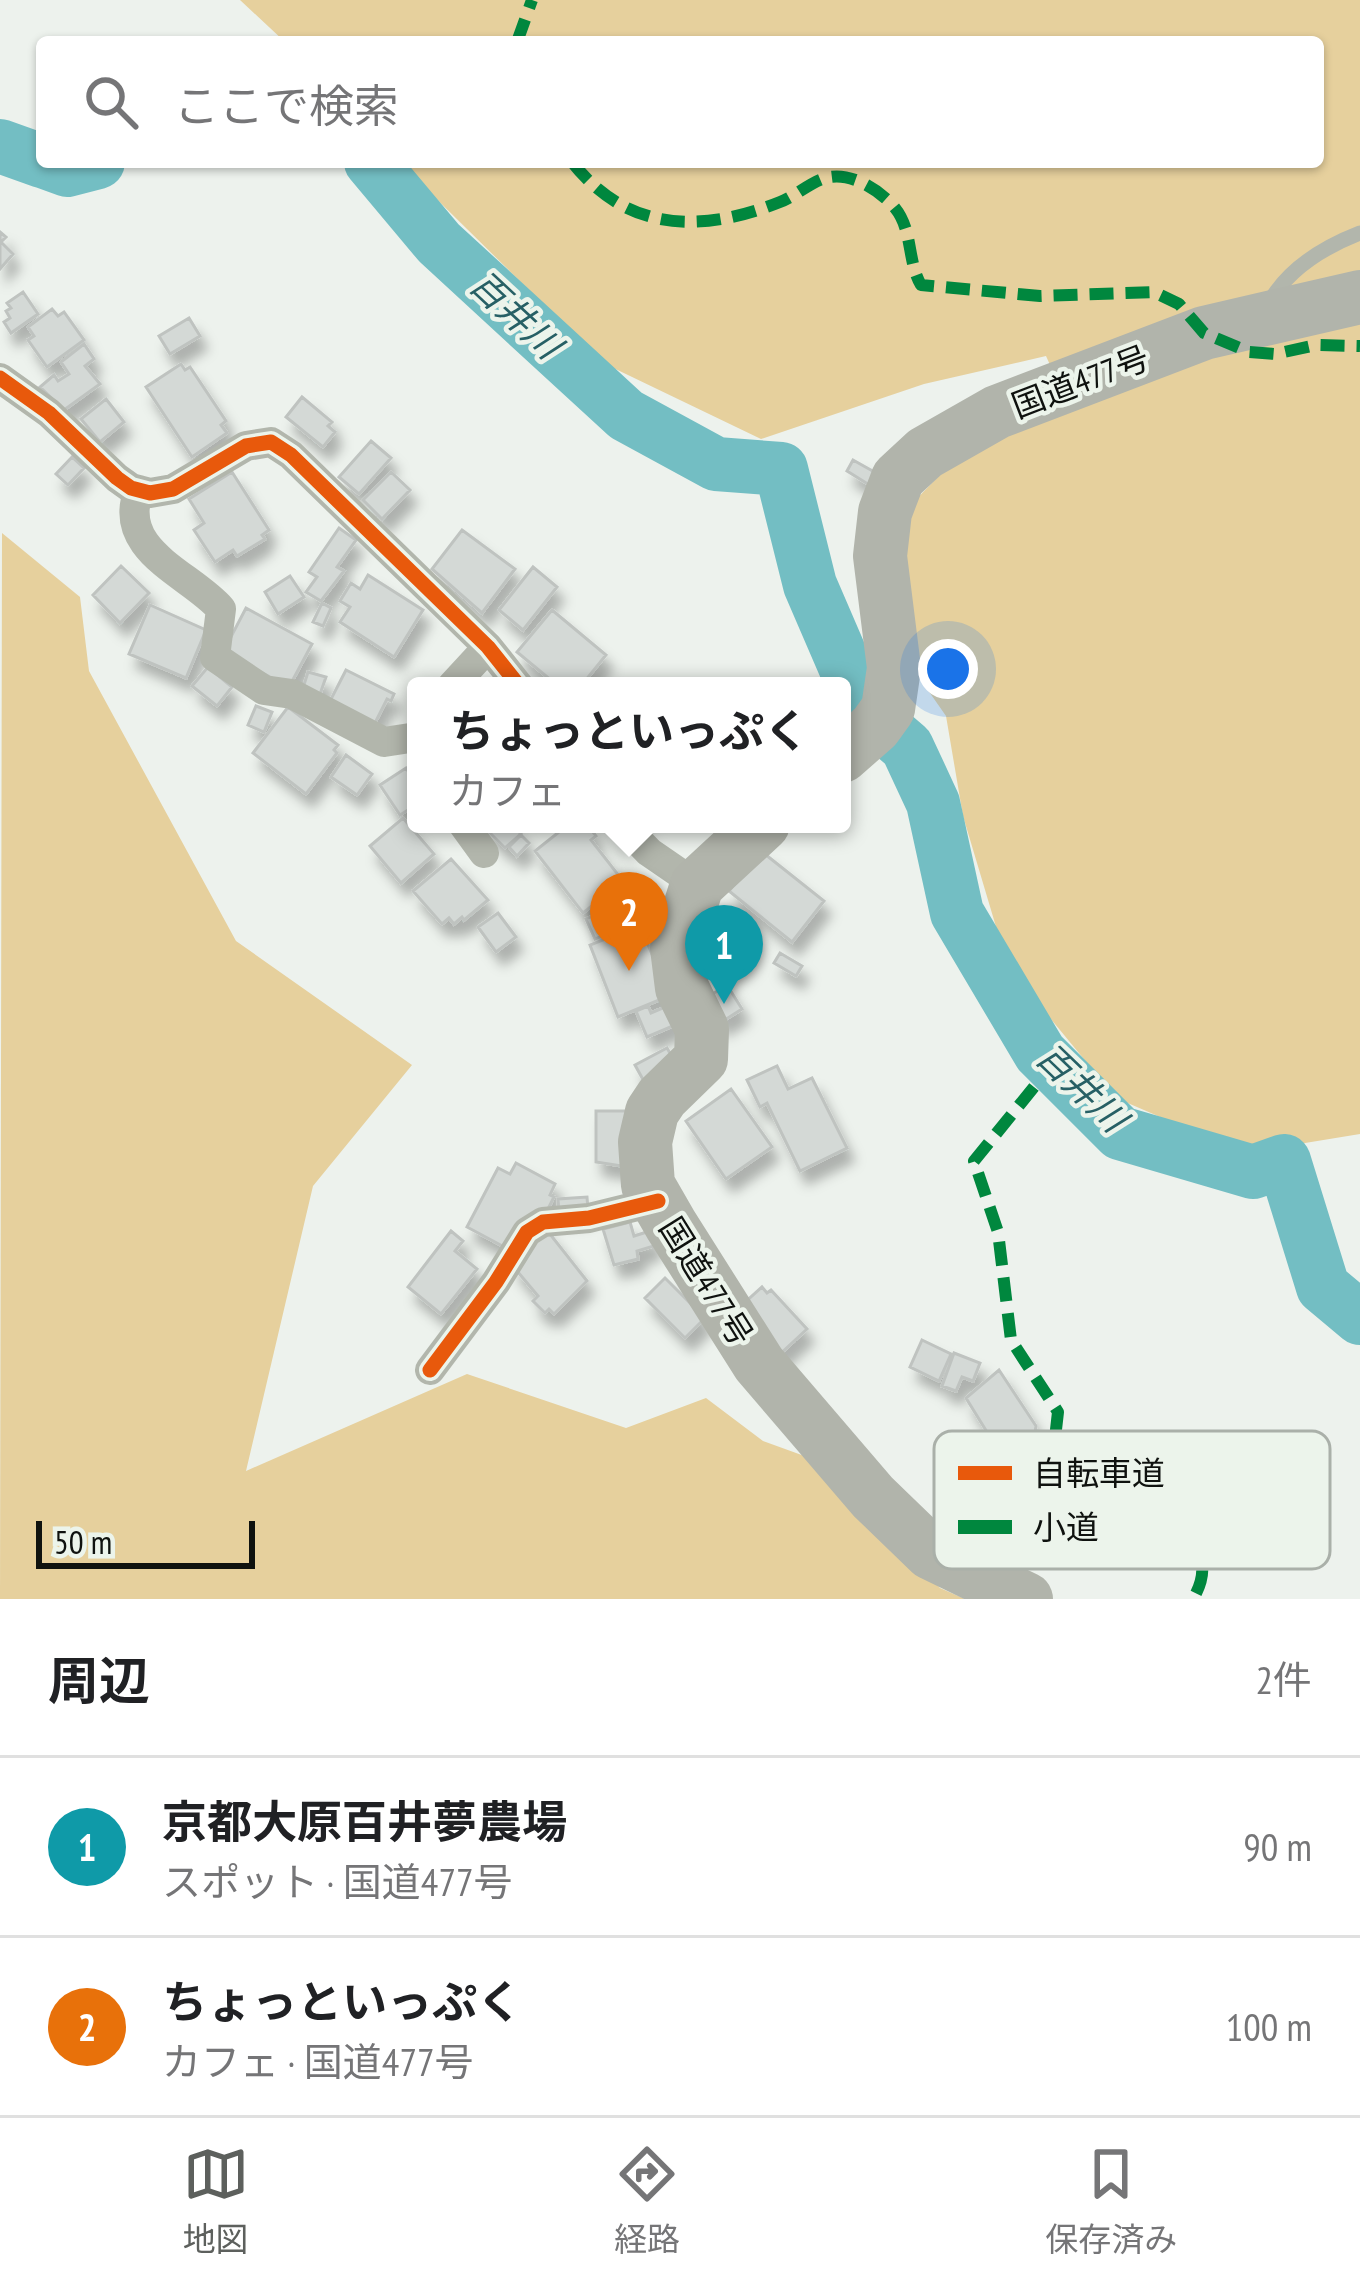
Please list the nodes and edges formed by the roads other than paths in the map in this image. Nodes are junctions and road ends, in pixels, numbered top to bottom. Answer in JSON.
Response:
{"nodes":[{"id":1,"x":1360,"y":233,"type":"edge"},
{"id":2,"x":1360,"y":297,"type":"edge"},
{"id":3,"x":1286,"y":313,"type":"junction"},
{"id":4,"x":0,"y":378,"type":"edge"},
{"id":5,"x":139,"y":490,"type":"junction"},
{"id":6,"x":488,"y":647,"type":"junction"},
{"id":7,"x":460,"y":677,"type":"edge"},
{"id":8,"x":511,"y":677,"type":"edge"},
{"id":9,"x":407,"y":739,"type":"edge"},
{"id":10,"x":851,"y":748,"type":"edge"},
{"id":11,"x":470,"y":833,"type":"edge"},
{"id":12,"x":631,"y":833,"type":"edge"},
{"id":13,"x":753,"y":833,"type":"edge"},
{"id":14,"x":484,"y":853,"type":"dead end"},
{"id":15,"x":697,"y":885,"type":"junction"},
{"id":16,"x":658,"y":1202,"type":"junction"},
{"id":17,"x":430,"y":1370,"type":"dead end"},
{"id":18,"x":934,"y":1553,"type":"edge"},
{"id":19,"x":965,"y":1569,"type":"edge"},
{"id":20,"x":1026,"y":1599,"type":"edge"}],
"edges":[{"from":1,"to":3,"type":"lane"},
{"from":2,"to":3,"type":"highway","name":"国道477号"},
{"from":3,"to":10,"type":"highway","name":"国道477号"},
{"from":4,"to":5,"type":"street"},
{"from":5,"to":6,"type":"street"},
{"from":5,"to":9,"type":"street"},
{"from":6,"to":7,"type":"street"},
{"from":6,"to":8,"type":"street"},
{"from":11,"to":14,"type":"street"},
{"from":12,"to":15,"type":"street"},
{"from":13,"to":15,"type":"highway","name":"国道477号"},
{"from":15,"to":16,"type":"highway","name":"国道477号"},
{"from":16,"to":17,"type":"street"},
{"from":16,"to":18,"type":"highway","name":"国道477号"},
{"from":19,"to":20,"type":"highway","name":"国道477号"}]}
